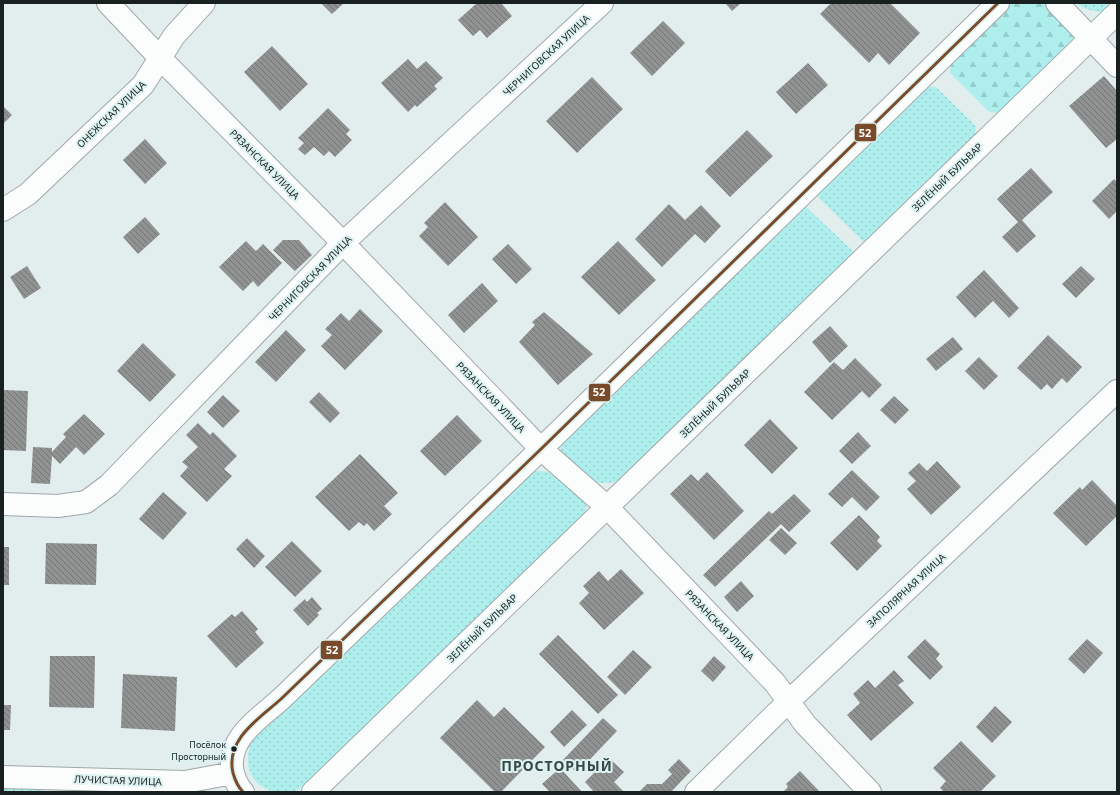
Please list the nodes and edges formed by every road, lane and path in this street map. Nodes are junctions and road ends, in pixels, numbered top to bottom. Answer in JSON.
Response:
{"nodes":[{"id":1,"x":108,"y":3,"type":"edge"},
{"id":2,"x":204,"y":3,"type":"edge"},
{"id":3,"x":602,"y":3,"type":"edge"},
{"id":4,"x":998,"y":3,"type":"edge"},
{"id":5,"x":1057,"y":3,"type":"edge"},
{"id":6,"x":1117,"y":13,"type":"edge"},
{"id":7,"x":1091,"y":38,"type":"junction"},
{"id":8,"x":160,"y":58,"type":"junction"},
{"id":9,"x":1117,"y":66,"type":"edge"},
{"id":10,"x":3,"y":210,"type":"edge"},
{"id":11,"x":343,"y":244,"type":"junction"},
{"id":12,"x":1117,"y":391,"type":"edge"},
{"id":13,"x":541,"y":449,"type":"junction"},
{"id":14,"x":3,"y":504,"type":"edge"},
{"id":15,"x":607,"y":507,"type":"junction"},
{"id":16,"x":789,"y":701,"type":"junction"},
{"id":17,"x":3,"y":777,"type":"edge"},
{"id":18,"x":238,"y":783,"type":"edge"},
{"id":19,"x":313,"y":792,"type":"edge"},
{"id":20,"x":696,"y":792,"type":"edge"},
{"id":21,"x":870,"y":792,"type":"edge"}],
"edges":[{"from":1,"to":8,"type":"street","name":"РЯЗАНСКАЯ УЛИЦА"},
{"from":2,"to":8,"type":"street","name":"ОНЕЖСКАЯ УЛИЦА"},
{"from":3,"to":11,"type":"street","name":"ЧЕРНИГОВСКАЯ УЛИЦА"},
{"from":4,"to":13,"type":"street"},
{"from":5,"to":7,"type":"street"},
{"from":6,"to":7,"type":"street","name":"ЗЕЛЁНЫЙ БУЛЬВАР"},
{"from":7,"to":9,"type":"street"},
{"from":7,"to":15,"type":"street","name":"ЗЕЛЁНЫЙ БУЛЬВАР"},
{"from":8,"to":10,"type":"street","name":"ОНЕЖСКАЯ УЛИЦА"},
{"from":8,"to":11,"type":"street","name":"РЯЗАНСКАЯ УЛИЦА"},
{"from":11,"to":13,"type":"street","name":"РЯЗАНСКАЯ УЛИЦА"},
{"from":11,"to":14,"type":"street","name":"ЧЕРНИГОВСКАЯ УЛИЦА"},
{"from":12,"to":16,"type":"street","name":"ЗАПОЛЯРНАЯ УЛИЦА"},
{"from":13,"to":15,"type":"street","name":"РЯЗАНСКАЯ УЛИЦА"},
{"from":13,"to":18,"type":"street"},
{"from":15,"to":16,"type":"street","name":"РЯЗАНСКАЯ УЛИЦА"},
{"from":15,"to":19,"type":"street","name":"ЗЕЛЁНЫЙ БУЛЬВАР"},
{"from":16,"to":20,"type":"street","name":"ЗАПОЛЯРНАЯ УЛИЦА"},
{"from":16,"to":21,"type":"street","name":"РЯЗАНСКАЯ УЛИЦА"},
{"from":17,"to":18,"type":"street","name":"ЛУЧИСТАЯ УЛИЦА"}]}
